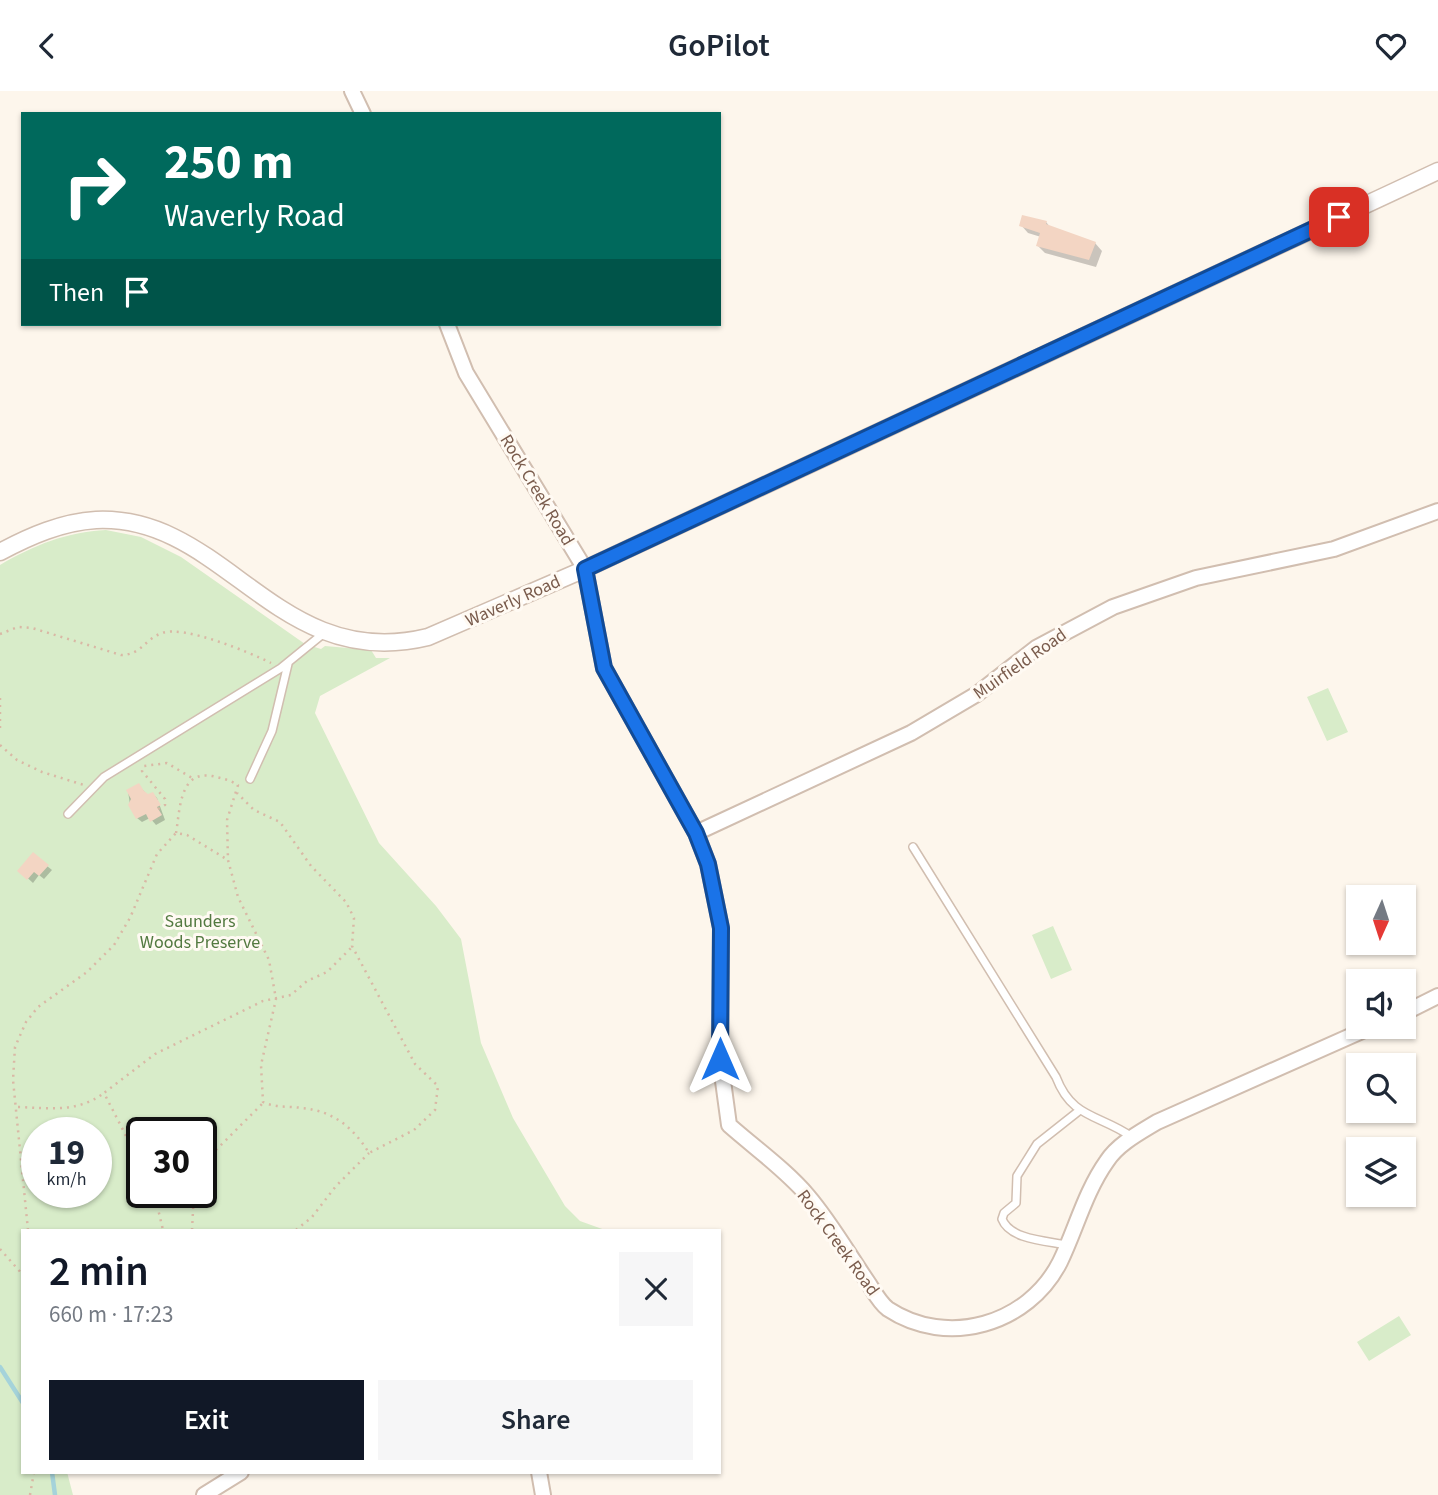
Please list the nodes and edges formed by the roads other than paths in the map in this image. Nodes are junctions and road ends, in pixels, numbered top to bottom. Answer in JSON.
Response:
{"nodes":[{"id":1,"x":352,"y":91,"type":"edge"},
{"id":2,"x":362,"y":112,"type":"edge"},
{"id":3,"x":1438,"y":171,"type":"edge"},
{"id":4,"x":448,"y":326,"type":"edge"},
{"id":5,"x":1438,"y":511,"type":"edge"},
{"id":6,"x":0,"y":552,"type":"edge"},
{"id":7,"x":585,"y":569,"type":"junction"},
{"id":8,"x":324,"y":633,"type":"junction"},
{"id":9,"x":285,"y":666,"type":"junction"},
{"id":10,"x":250,"y":779,"type":"dead end"},
{"id":11,"x":68,"y":814,"type":"dead end"},
{"id":12,"x":696,"y":833,"type":"junction"},
{"id":13,"x":913,"y":847,"type":"dead end"},
{"id":14,"x":1438,"y":996,"type":"edge"},
{"id":15,"x":1416,"y":1007,"type":"edge"},
{"id":16,"x":1346,"y":1038,"type":"edge"},
{"id":17,"x":1080,"y":1110,"type":"junction"},
{"id":18,"x":1133,"y":1137,"type":"junction"},
{"id":19,"x":1066,"y":1245,"type":"junction"},
{"id":20,"x":238,"y":1474,"type":"edge"},
{"id":21,"x":539,"y":1474,"type":"edge"},
{"id":22,"x":204,"y":1495,"type":"edge"},
{"id":23,"x":543,"y":1495,"type":"edge"}],
"edges":[{"from":1,"to":2,"type":"street"},
{"from":3,"to":7,"type":"street","name":"Waverly Road"},
{"from":4,"to":7,"type":"street","name":"Rock Creek Road"},
{"from":5,"to":12,"type":"street","name":"Muirfield Road"},
{"from":6,"to":8,"type":"street","name":"Waverly Road"},
{"from":7,"to":8,"type":"street","name":"Waverly Road"},
{"from":7,"to":12,"type":"street","name":"Rock Creek Road"},
{"from":8,"to":9,"type":"lane"},
{"from":9,"to":10,"type":"lane"},
{"from":9,"to":11,"type":"lane"},
{"from":12,"to":19,"type":"street","name":"Rock Creek Road"},
{"from":13,"to":17,"type":"lane"},
{"from":14,"to":15,"type":"street"},
{"from":16,"to":18,"type":"street","name":"Rock Creek Road"},
{"from":17,"to":18,"type":"lane"},
{"from":17,"to":19,"type":"lane"},
{"from":18,"to":19,"type":"street","name":"Rock Creek Road"},
{"from":20,"to":22,"type":"street"},
{"from":21,"to":23,"type":"street"}]}
